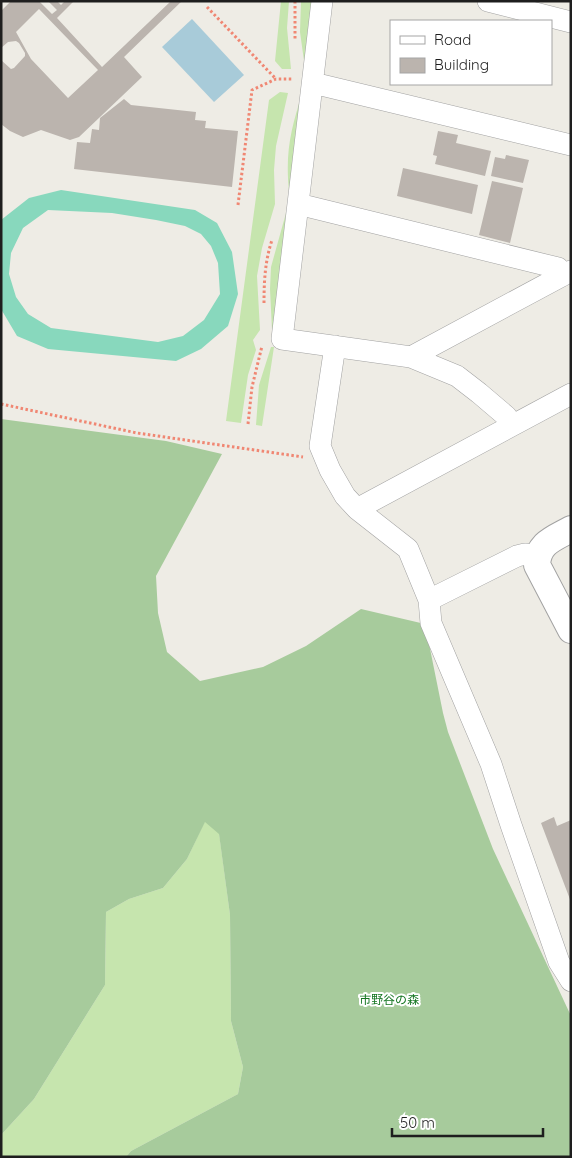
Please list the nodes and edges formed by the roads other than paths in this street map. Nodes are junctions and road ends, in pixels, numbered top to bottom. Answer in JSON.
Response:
{"nodes":[{"id":1,"x":322,"y":1,"type":"edge"},
{"id":2,"x":488,"y":1,"type":"edge"},
{"id":3,"x":559,"y":14,"type":"edge"},
{"id":4,"x":304,"y":81,"type":"junction"},
{"id":5,"x":571,"y":145,"type":"edge"},
{"id":6,"x":298,"y":204,"type":"junction"},
{"id":7,"x":567,"y":274,"type":"edge"},
{"id":8,"x":335,"y":346,"type":"junction"},
{"id":9,"x":410,"y":357,"type":"junction"},
{"id":10,"x":571,"y":394,"type":"edge"},
{"id":11,"x":513,"y":425,"type":"junction"},
{"id":12,"x":357,"y":509,"type":"junction"},
{"id":13,"x":571,"y":529,"type":"edge"},
{"id":14,"x":537,"y":555,"type":"junction"},
{"id":15,"x":430,"y":600,"type":"junction"},
{"id":16,"x":571,"y":630,"type":"edge"},
{"id":17,"x":571,"y":981,"type":"edge"}],
"edges":[{"from":1,"to":4,"type":"street"},
{"from":2,"to":3,"type":"street"},
{"from":4,"to":5,"type":"street"},
{"from":4,"to":6,"type":"street"},
{"from":6,"to":7,"type":"street"},
{"from":6,"to":8,"type":"street"},
{"from":7,"to":9,"type":"street"},
{"from":8,"to":9,"type":"street"},
{"from":8,"to":12,"type":"street"},
{"from":9,"to":11,"type":"street"},
{"from":10,"to":11,"type":"street"},
{"from":11,"to":12,"type":"street"},
{"from":12,"to":15,"type":"street"},
{"from":13,"to":14,"type":"street"},
{"from":14,"to":15,"type":"street"},
{"from":14,"to":16,"type":"street"},
{"from":15,"to":17,"type":"street"}]}
